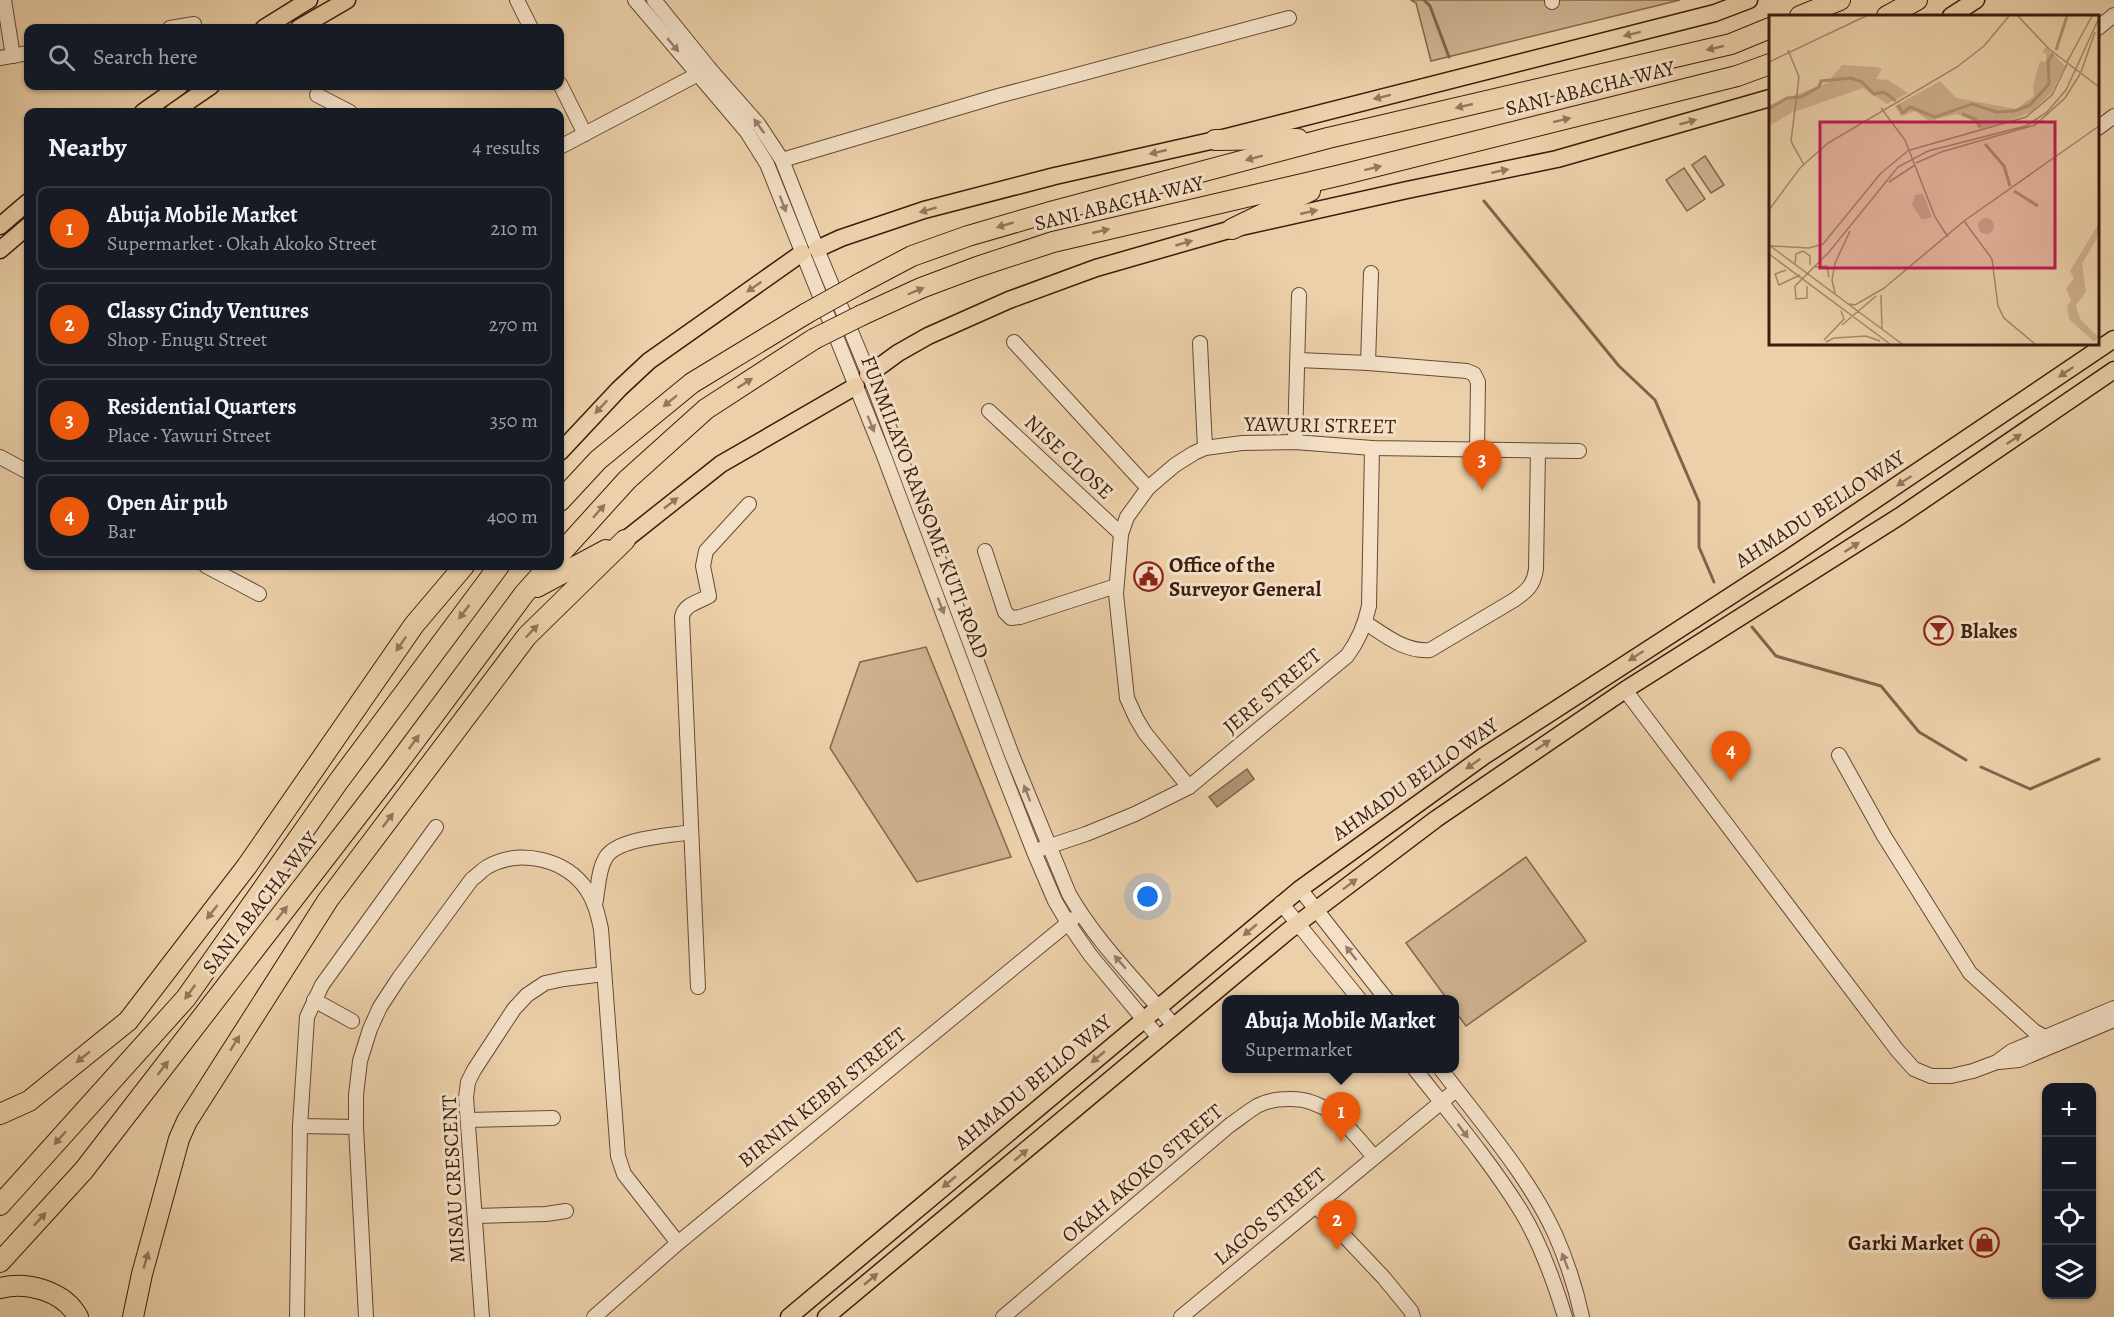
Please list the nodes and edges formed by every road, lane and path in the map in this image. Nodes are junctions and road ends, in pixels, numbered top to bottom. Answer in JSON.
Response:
{"nodes":[{"id":1,"x":4,"y":0,"type":"edge"},
{"id":2,"x":309,"y":0,"type":"edge"},
{"id":3,"x":346,"y":0,"type":"edge"},
{"id":4,"x":517,"y":0,"type":"edge"},
{"id":5,"x":635,"y":0,"type":"edge"},
{"id":6,"x":654,"y":0,"type":"edge"},
{"id":7,"x":1749,"y":0,"type":"edge"},
{"id":8,"x":1840,"y":0,"type":"edge"},
{"id":9,"x":1917,"y":0,"type":"edge"},
{"id":10,"x":1976,"y":0,"type":"edge"},
{"id":11,"x":1802,"y":15,"type":"edge"},
{"id":12,"x":1889,"y":15,"type":"edge"},
{"id":13,"x":1953,"y":15,"type":"edge"},
{"id":14,"x":2114,"y":15,"type":"edge"},
{"id":15,"x":1289,"y":18,"type":"dead end"},
{"id":16,"x":270,"y":24,"type":"edge"},
{"id":17,"x":306,"y":24,"type":"edge"},
{"id":18,"x":529,"y":24,"type":"edge"},
{"id":19,"x":2099,"y":26,"type":"edge"},
{"id":20,"x":1769,"y":28,"type":"edge"},
{"id":21,"x":24,"y":54,"type":"edge"},
{"id":22,"x":6,"y":57,"type":"edge"},
{"id":23,"x":1769,"y":64,"type":"edge"},
{"id":24,"x":704,"y":71,"type":"junction"},
{"id":25,"x":174,"y":90,"type":"edge"},
{"id":26,"x":206,"y":90,"type":"edge"},
{"id":27,"x":563,"y":90,"type":"edge"},
{"id":28,"x":317,"y":95,"type":"dead end"},
{"id":29,"x":1769,"y":98,"type":"edge"},
{"id":30,"x":149,"y":108,"type":"edge"},
{"id":31,"x":179,"y":108,"type":"edge"},
{"id":32,"x":342,"y":108,"type":"edge"},
{"id":33,"x":2114,"y":116,"type":"edge"},
{"id":34,"x":2099,"y":127,"type":"edge"},
{"id":35,"x":585,"y":134,"type":"junction"},
{"id":36,"x":1328,"y":138,"type":"junction"},
{"id":37,"x":1215,"y":140,"type":"junction"},
{"id":38,"x":564,"y":145,"type":"edge"},
{"id":39,"x":782,"y":160,"type":"junction"},
{"id":40,"x":1341,"y":176,"type":"junction"},
{"id":41,"x":24,"y":205,"type":"edge"},
{"id":42,"x":0,"y":226,"type":"edge"},
{"id":43,"x":24,"y":229,"type":"edge"},
{"id":44,"x":1232,"y":229,"type":"junction"},
{"id":45,"x":0,"y":250,"type":"edge"},
{"id":46,"x":809,"y":251,"type":"junction"},
{"id":47,"x":1371,"y":273,"type":"dead end"},
{"id":48,"x":1299,"y":295,"type":"dead end"},
{"id":49,"x":2114,"y":339,"type":"edge"},
{"id":50,"x":1014,"y":342,"type":"dead end"},
{"id":51,"x":1200,"y":343,"type":"dead end"},
{"id":52,"x":1298,"y":360,"type":"junction"},
{"id":53,"x":1368,"y":363,"type":"junction"},
{"id":54,"x":2114,"y":370,"type":"edge"},
{"id":55,"x":862,"y":380,"type":"junction"},
{"id":56,"x":989,"y":411,"type":"dead end"},
{"id":57,"x":1295,"y":442,"type":"junction"},
{"id":58,"x":564,"y":448,"type":"edge"},
{"id":59,"x":1205,"y":448,"type":"junction"},
{"id":60,"x":1372,"y":448,"type":"junction"},
{"id":61,"x":1477,"y":450,"type":"junction"},
{"id":62,"x":1538,"y":451,"type":"junction"},
{"id":63,"x":1579,"y":451,"type":"dead end"},
{"id":64,"x":0,"y":457,"type":"edge"},
{"id":65,"x":24,"y":470,"type":"edge"},
{"id":66,"x":1148,"y":488,"type":"junction"},
{"id":67,"x":564,"y":497,"type":"edge"},
{"id":68,"x":749,"y":504,"type":"dead end"},
{"id":69,"x":1121,"y":534,"type":"junction"},
{"id":70,"x":625,"y":540,"type":"junction"},
{"id":71,"x":564,"y":550,"type":"edge"},
{"id":72,"x":985,"y":551,"type":"dead end"},
{"id":73,"x":214,"y":570,"type":"edge"},
{"id":74,"x":461,"y":570,"type":"edge"},
{"id":75,"x":496,"y":570,"type":"edge"},
{"id":76,"x":545,"y":570,"type":"edge"},
{"id":77,"x":1116,"y":586,"type":"junction"},
{"id":78,"x":259,"y":594,"type":"dead end"},
{"id":79,"x":524,"y":594,"type":"junction"},
{"id":80,"x":1366,"y":623,"type":"junction"},
{"id":81,"x":1624,"y":690,"type":"junction"},
{"id":82,"x":1839,"y":755,"type":"dead end"},
{"id":83,"x":393,"y":770,"type":"junction"},
{"id":84,"x":338,"y":782,"type":"junction"},
{"id":85,"x":1189,"y":787,"type":"junction"},
{"id":86,"x":436,"y":827,"type":"dead end"},
{"id":87,"x":691,"y":832,"type":"junction"},
{"id":88,"x":1048,"y":847,"type":"junction"},
{"id":89,"x":1034,"y":852,"type":"junction"},
{"id":90,"x":247,"y":866,"type":"junction"},
{"id":91,"x":1300,"y":889,"type":"junction"},
{"id":92,"x":328,"y":900,"type":"junction"},
{"id":93,"x":1281,"y":903,"type":"junction"},
{"id":94,"x":595,"y":904,"type":"junction"},
{"id":95,"x":1317,"y":909,"type":"junction"},
{"id":96,"x":1080,"y":915,"type":"junction"},
{"id":97,"x":1068,"y":923,"type":"junction"},
{"id":98,"x":1299,"y":923,"type":"junction"},
{"id":99,"x":604,"y":975,"type":"junction"},
{"id":100,"x":698,"y":987,"type":"dead end"},
{"id":101,"x":1357,"y":995,"type":"edge"},
{"id":102,"x":1384,"y":995,"type":"edge"},
{"id":103,"x":314,"y":1000,"type":"junction"},
{"id":104,"x":1158,"y":1006,"type":"junction"},
{"id":105,"x":2114,"y":1008,"type":"edge"},
{"id":106,"x":1143,"y":1019,"type":"junction"},
{"id":107,"x":2114,"y":1020,"type":"edge"},
{"id":108,"x":352,"y":1021,"type":"dead end"},
{"id":109,"x":1174,"y":1026,"type":"junction"},
{"id":110,"x":1160,"y":1039,"type":"junction"},
{"id":111,"x":2051,"y":1041,"type":"junction"},
{"id":112,"x":1418,"y":1073,"type":"edge"},
{"id":113,"x":1444,"y":1073,"type":"edge"},
{"id":114,"x":1456,"y":1090,"type":"junction"},
{"id":115,"x":1442,"y":1103,"type":"junction"},
{"id":116,"x":0,"y":1114,"type":"edge"},
{"id":117,"x":553,"y":1118,"type":"dead end"},
{"id":118,"x":468,"y":1120,"type":"junction"},
{"id":119,"x":300,"y":1126,"type":"junction"},
{"id":120,"x":356,"y":1127,"type":"junction"},
{"id":121,"x":1374,"y":1157,"type":"junction"},
{"id":122,"x":0,"y":1205,"type":"edge"},
{"id":123,"x":1316,"y":1206,"type":"junction"},
{"id":124,"x":567,"y":1211,"type":"dead end"},
{"id":125,"x":476,"y":1216,"type":"junction"},
{"id":126,"x":678,"y":1243,"type":"junction"},
{"id":127,"x":0,"y":1262,"type":"edge"},
{"id":128,"x":0,"y":1288,"type":"edge"},
{"id":129,"x":78,"y":1317,"type":"edge"},
{"id":130,"x":133,"y":1317,"type":"edge"},
{"id":131,"x":297,"y":1317,"type":"edge"},
{"id":132,"x":366,"y":1317,"type":"edge"},
{"id":133,"x":482,"y":1317,"type":"edge"},
{"id":134,"x":594,"y":1317,"type":"edge"},
{"id":135,"x":789,"y":1317,"type":"edge"},
{"id":136,"x":826,"y":1317,"type":"edge"},
{"id":137,"x":1003,"y":1317,"type":"edge"},
{"id":138,"x":1181,"y":1317,"type":"edge"},
{"id":139,"x":1413,"y":1317,"type":"edge"},
{"id":140,"x":1565,"y":1317,"type":"edge"},
{"id":141,"x":1582,"y":1317,"type":"edge"}],
"edges":[{"from":1,"to":22,"type":"street"},
{"from":2,"to":16,"type":"main road"},
{"from":3,"to":17,"type":"main road"},
{"from":4,"to":18,"type":"street"},
{"from":5,"to":24,"type":"street","name":"FUNMILAYO RANSOME KUTI ROAD","one_way":true},
{"from":6,"to":24,"type":"street","name":"FUNMILAYO RANSOME KUTI ROAD"},
{"from":7,"to":37,"type":"main road","name":"SANI ABACHA WAY","one_way":true},
{"from":8,"to":11,"type":"highway"},
{"from":9,"to":12,"type":"highway"},
{"from":10,"to":13,"type":"main road"},
{"from":14,"to":19,"type":"street"},
{"from":15,"to":39,"type":"street"},
{"from":20,"to":36,"type":"highway","name":"SANI ABACHA WAY","one_way":true},
{"from":21,"to":22,"type":"street"},
{"from":40,"to":23,"type":"highway","name":"SANI ABACHA WAY","one_way":true},
{"from":24,"to":35,"type":"street"},
{"from":39,"to":24,"type":"street","name":"FUNMILAYO RANSOME KUTI ROAD","one_way":true},
{"from":24,"to":46,"type":"street","name":"FUNMILAYO RANSOME KUTI ROAD","one_way":true},
{"from":25,"to":30,"type":"main road"},
{"from":26,"to":31,"type":"main road"},
{"from":27,"to":35,"type":"street"},
{"from":28,"to":32,"type":"street"},
{"from":44,"to":29,"type":"main road","one_way":true},
{"from":33,"to":34,"type":"street"},
{"from":35,"to":38,"type":"street"},
{"from":36,"to":37,"type":"highway"},
{"from":36,"to":67,"type":"highway","name":"SANI ABACHA WAY","one_way":true,"bridge":true},
{"from":37,"to":46,"type":"main road","name":"SANI ABACHA WAY","one_way":true},
{"from":39,"to":46,"type":"street","name":"FUNMILAYO RANSOME KUTI ROAD"},
{"from":40,"to":44,"type":"highway"},
{"from":71,"to":40,"type":"highway","name":"SANI ABACHA WAY","one_way":true,"bridge":true},
{"from":41,"to":42,"type":"main road"},
{"from":43,"to":45,"type":"main road"},
{"from":55,"to":44,"type":"main road","one_way":true},
{"from":46,"to":55,"type":"street","name":"FUNMILAYO RANSOME KUTI ROAD"},
{"from":46,"to":58,"type":"main road","name":"SANI ABACHA WAY","one_way":true},
{"from":47,"to":53,"type":"street"},
{"from":48,"to":52,"type":"street"},
{"from":49,"to":91,"type":"main road","name":"AHMADU BELLO WAY","one_way":true},
{"from":50,"to":66,"type":"street"},
{"from":51,"to":59,"type":"street"},
{"from":52,"to":53,"type":"street"},
{"from":52,"to":57,"type":"street"},
{"from":53,"to":61,"type":"street"},
{"from":81,"to":54,"type":"main road","one_way":true},
{"from":70,"to":55,"type":"main road","one_way":true},
{"from":88,"to":55,"type":"street","name":"FUNMILAYO RANSOME KUTI ROAD","one_way":true},
{"from":55,"to":89,"type":"street","name":"FUNMILAYO RANSOME KUTI ROAD","one_way":true},
{"from":56,"to":69,"type":"street","name":"NISE CLOSE"},
{"from":57,"to":59,"type":"street","name":"YAWURI STREET"},
{"from":57,"to":60,"type":"street","name":"YAWURI STREET"},
{"from":59,"to":66,"type":"street","name":"YAWURI STREET"},
{"from":60,"to":61,"type":"street","name":"YAWURI STREET"},
{"from":60,"to":80,"type":"street","name":"JERE STREET"},
{"from":61,"to":62,"type":"street","name":"YAWURI STREET"},
{"from":62,"to":63,"type":"street","name":"YAWURI STREET"},
{"from":62,"to":80,"type":"street"},
{"from":64,"to":65,"type":"street"},
{"from":66,"to":69,"type":"street","name":"YAWURI STREET"},
{"from":68,"to":87,"type":"street"},
{"from":69,"to":77,"type":"street","name":"YAWURI STREET"},
{"from":70,"to":79,"type":"highway"},
{"from":92,"to":70,"type":"highway","one_way":true},
{"from":72,"to":77,"type":"street"},
{"from":73,"to":78,"type":"street"},
{"from":74,"to":90,"type":"highway","one_way":true},
{"from":75,"to":84,"type":"highway","name":"SANI ABACHA WAY","one_way":true},
{"from":76,"to":79,"type":"highway","name":"SANI ABACHA WAY"},
{"from":77,"to":85,"type":"street","name":"YAWURI STREET"},
{"from":83,"to":79,"type":"highway","name":"SANI ABACHA WAY","one_way":true},
{"from":80,"to":85,"type":"street","name":"JERE STREET"},
{"from":95,"to":81,"type":"main road","one_way":true},
{"from":81,"to":111,"type":"street"},
{"from":82,"to":111,"type":"street"},
{"from":83,"to":92,"type":"highway"},
{"from":127,"to":83,"type":"highway","name":"SANI ABACHA WAY","one_way":true},
{"from":84,"to":90,"type":"highway"},
{"from":84,"to":122,"type":"highway","name":"SANI ABACHA WAY","one_way":true},
{"from":85,"to":88,"type":"street","name":"JERE STREET"},
{"from":86,"to":103,"type":"street"},
{"from":87,"to":94,"type":"street"},
{"from":87,"to":100,"type":"street"},
{"from":88,"to":89,"type":"street","name":"JERE STREET"},
{"from":88,"to":96,"type":"street","name":"FUNMILAYO RANSOME KUTI ROAD"},
{"from":89,"to":97,"type":"street","name":"FUNMILAYO RANSOME KUTI ROAD"},
{"from":90,"to":116,"type":"highway","one_way":true},
{"from":91,"to":93,"type":"main road","name":"AHMADU BELLO WAY"},
{"from":91,"to":95,"type":"street"},
{"from":130,"to":92,"type":"highway","one_way":true},
{"from":93,"to":98,"type":"street"},
{"from":93,"to":104,"type":"main road","name":"AHMADU BELLO WAY","one_way":true},
{"from":94,"to":99,"type":"street"},
{"from":94,"to":120,"type":"street"},
{"from":95,"to":98,"type":"main road"},
{"from":102,"to":95,"type":"street","one_way":true},
{"from":96,"to":97,"type":"street","name":"BIRNIN KEBBI STREET"},
{"from":104,"to":96,"type":"street","name":"FUNMILAYO RANSOME KUTI ROAD","one_way":true},
{"from":97,"to":106,"type":"street","name":"FUNMILAYO RANSOME KUTI ROAD"},
{"from":97,"to":126,"type":"street","name":"BIRNIN KEBBI STREET"},
{"from":98,"to":101,"type":"street"},
{"from":98,"to":109,"type":"main road"},
{"from":99,"to":118,"type":"street","name":"MISAU CRESCENT"},
{"from":99,"to":126,"type":"street"},
{"from":103,"to":108,"type":"street"},
{"from":103,"to":119,"type":"street"},
{"from":104,"to":106,"type":"main road","name":"AHMADU BELLO WAY"},
{"from":104,"to":109,"type":"street","name":"FUNMILAYO RANSOME KUTI ROAD"},
{"from":105,"to":111,"type":"street"},
{"from":106,"to":110,"type":"street","name":"FUNMILAYO RANSOME KUTI ROAD"},
{"from":106,"to":135,"type":"main road","name":"AHMADU BELLO WAY","one_way":true},
{"from":107,"to":111,"type":"street"},
{"from":109,"to":110,"type":"main road"},
{"from":136,"to":110,"type":"main road","one_way":true},
{"from":112,"to":115,"type":"street"},
{"from":113,"to":114,"type":"street"},
{"from":114,"to":115,"type":"street","name":"LAGOS STREET"},
{"from":141,"to":114,"type":"street","one_way":true},
{"from":115,"to":121,"type":"street","name":"LAGOS STREET"},
{"from":115,"to":140,"type":"street","one_way":true},
{"from":117,"to":118,"type":"street"},
{"from":118,"to":125,"type":"street","name":"MISAU CRESCENT"},
{"from":119,"to":120,"type":"street"},
{"from":119,"to":131,"type":"street"},
{"from":120,"to":132,"type":"street"},
{"from":121,"to":123,"type":"street","name":"LAGOS STREET"},
{"from":121,"to":137,"type":"street","name":"OKAH AKOKO STREET"},
{"from":123,"to":138,"type":"street","name":"LAGOS STREET"},
{"from":123,"to":139,"type":"street"},
{"from":124,"to":125,"type":"street"},
{"from":125,"to":133,"type":"street","name":"MISAU CRESCENT"},
{"from":126,"to":134,"type":"street","name":"BIRNIN KEBBI STREET"},
{"from":128,"to":129,"type":"highway"}]}
